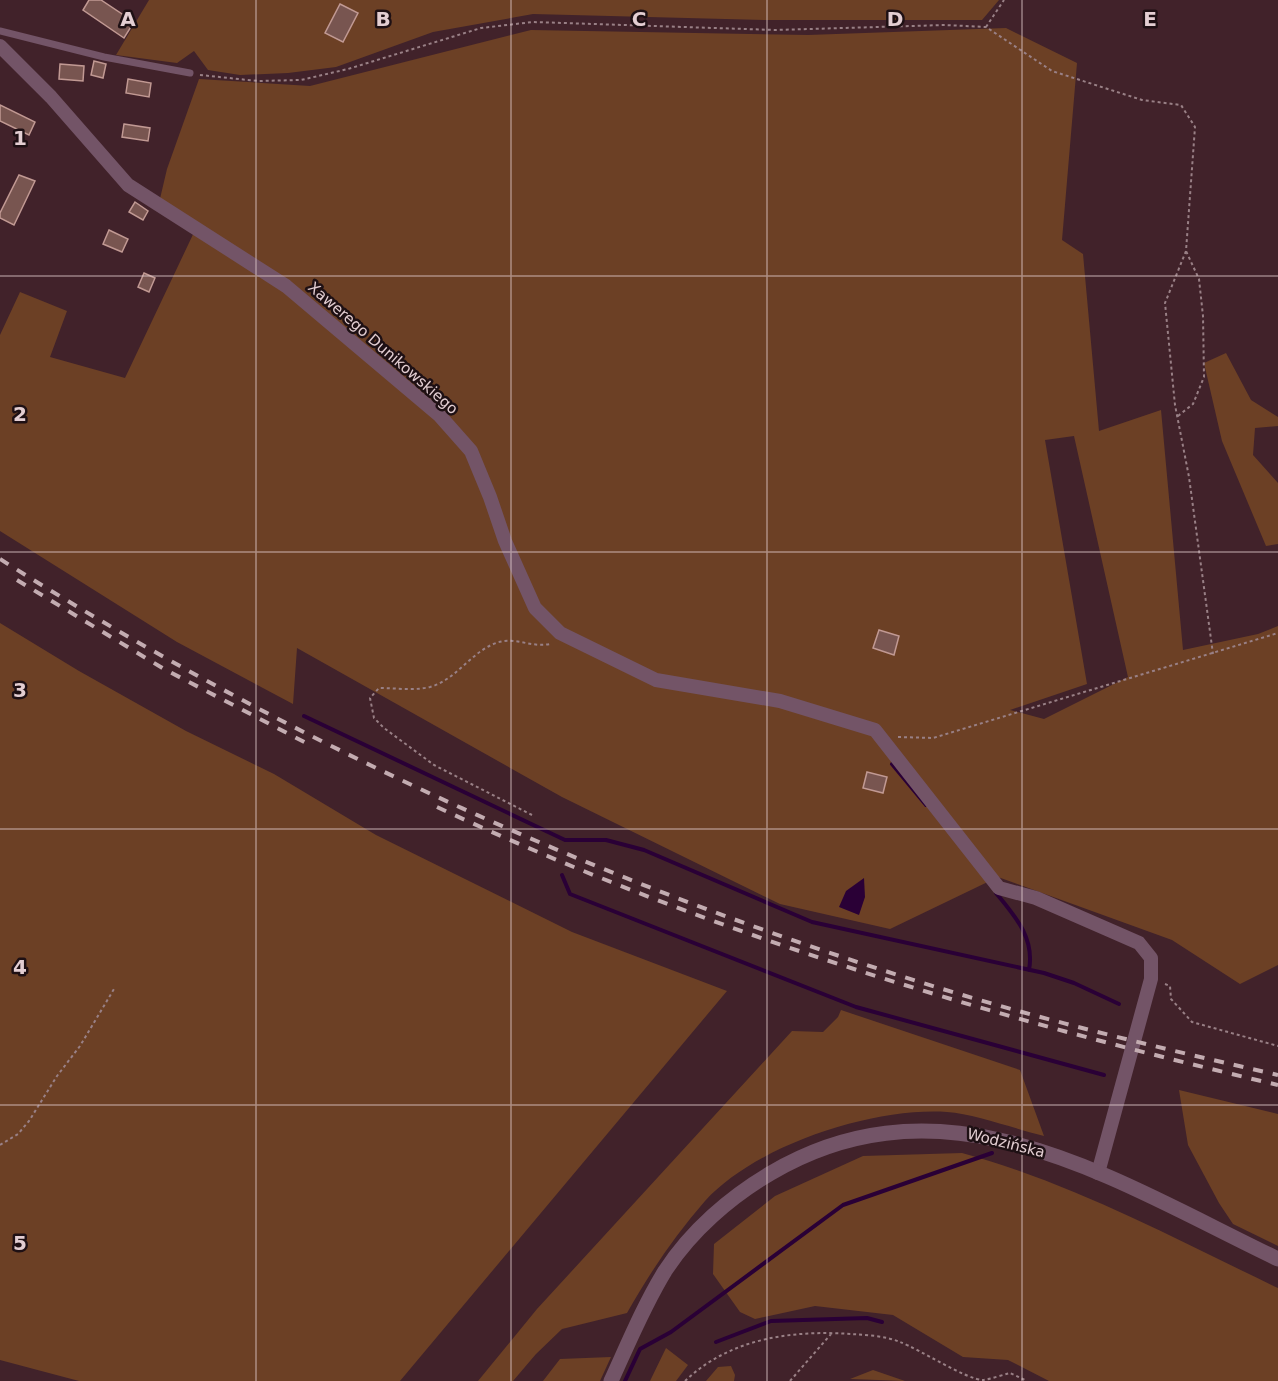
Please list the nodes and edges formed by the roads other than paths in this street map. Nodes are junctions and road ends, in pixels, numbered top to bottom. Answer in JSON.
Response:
{"nodes":[{"id":1,"x":0,"y":31,"type":"edge"},
{"id":2,"x":0,"y":46,"type":"edge"},
{"id":3,"x":190,"y":73,"type":"road end"},
{"id":4,"x":1098,"y":1173,"type":"junction"},
{"id":5,"x":1278,"y":1259,"type":"edge"},
{"id":6,"x":611,"y":1381,"type":"edge"}],
"edges":[{"from":1,"to":3,"type":"lane"},
{"from":2,"to":4,"type":"street","name":"Xawerego Dunikowskiego"},
{"from":4,"to":5,"type":"street","name":"Wodzińska"},
{"from":4,"to":6,"type":"street","name":"Wodzińska"}]}
